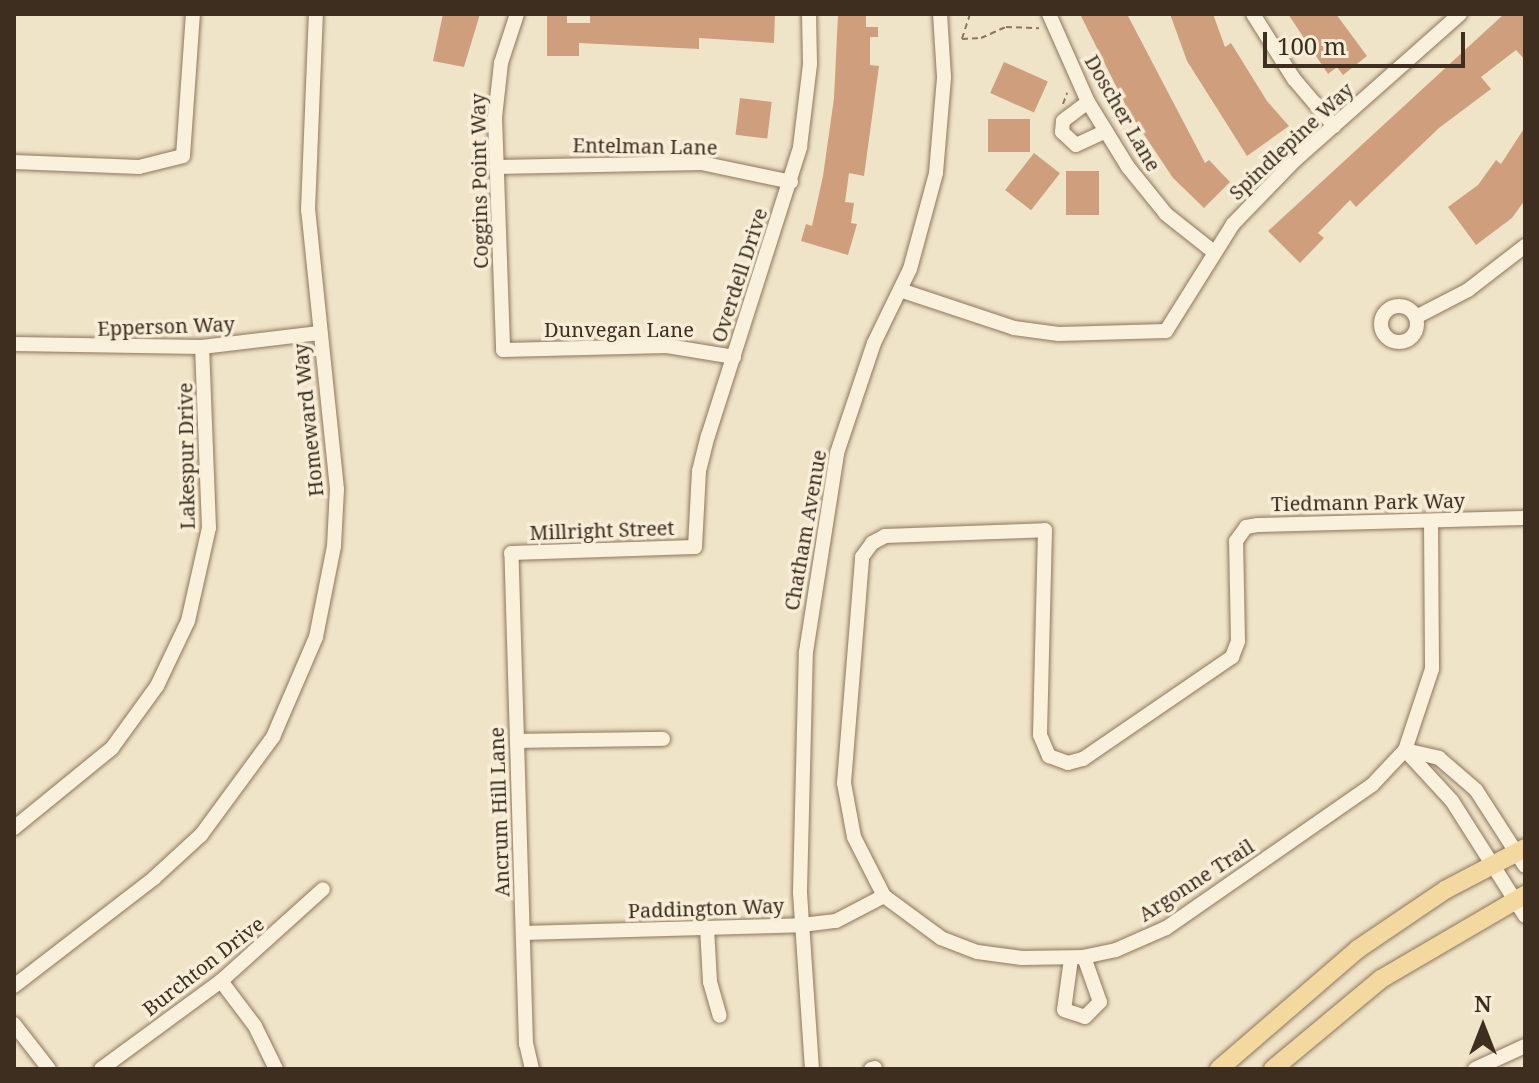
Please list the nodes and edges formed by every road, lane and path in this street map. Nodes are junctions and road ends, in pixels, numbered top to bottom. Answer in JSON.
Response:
{"nodes":[{"id":1,"x":193,"y":14,"type":"edge"},
{"id":2,"x":316,"y":14,"type":"edge"},
{"id":3,"x":517,"y":14,"type":"edge"},
{"id":4,"x":809,"y":14,"type":"edge"},
{"id":5,"x":940,"y":14,"type":"edge"},
{"id":6,"x":970,"y":14,"type":"edge"},
{"id":7,"x":1049,"y":14,"type":"edge"},
{"id":8,"x":1253,"y":14,"type":"edge"},
{"id":9,"x":1460,"y":14,"type":"edge"},
{"id":10,"x":1041,"y":32,"type":"dead end"},
{"id":11,"x":1066,"y":87,"type":"dead end"},
{"id":12,"x":1088,"y":102,"type":"junction"},
{"id":13,"x":1071,"y":113,"type":"junction"},
{"id":14,"x":1334,"y":126,"type":"junction"},
{"id":15,"x":1106,"y":131,"type":"junction"},
{"id":16,"x":14,"y":162,"type":"edge"},
{"id":17,"x":496,"y":167,"type":"junction"},
{"id":18,"x":791,"y":182,"type":"junction"},
{"id":19,"x":1525,"y":246,"type":"edge"},
{"id":20,"x":1214,"y":252,"type":"junction"},
{"id":21,"x":900,"y":290,"type":"junction"},
{"id":22,"x":1416,"y":317,"type":"dead end"},
{"id":23,"x":319,"y":333,"type":"junction"},
{"id":24,"x":14,"y":344,"type":"edge"},
{"id":25,"x":202,"y":347,"type":"junction"},
{"id":26,"x":503,"y":350,"type":"joint"},
{"id":27,"x":734,"y":357,"type":"junction"},
{"id":28,"x":1525,"y":518,"type":"edge"},
{"id":29,"x":1431,"y":521,"type":"junction"},
{"id":30,"x":872,"y":543,"type":"joint"},
{"id":31,"x":695,"y":547,"type":"joint"},
{"id":32,"x":511,"y":553,"type":"joint"},
{"id":33,"x":663,"y":739,"type":"dead end"},
{"id":34,"x":517,"y":741,"type":"junction"},
{"id":35,"x":1405,"y":750,"type":"junction"},
{"id":36,"x":14,"y":828,"type":"edge"},
{"id":37,"x":1523,"y":855,"type":"edge"},
{"id":38,"x":1495,"y":864,"type":"junction"},
{"id":39,"x":323,"y":889,"type":"dead end"},
{"id":40,"x":884,"y":896,"type":"junction"},
{"id":41,"x":1522,"y":904,"type":"edge"},
{"id":42,"x":802,"y":925,"type":"junction"},
{"id":43,"x":707,"y":928,"type":"junction"},
{"id":44,"x":523,"y":933,"type":"junction"},
{"id":45,"x":221,"y":981,"type":"junction"},
{"id":46,"x":14,"y":986,"type":"edge"},
{"id":47,"x":720,"y":1016,"type":"dead end"},
{"id":48,"x":14,"y":1024,"type":"edge"},
{"id":49,"x":1525,"y":1046,"type":"edge"},
{"id":50,"x":49,"y":1069,"type":"edge"},
{"id":51,"x":101,"y":1069,"type":"edge"},
{"id":52,"x":276,"y":1069,"type":"edge"},
{"id":53,"x":532,"y":1069,"type":"edge"},
{"id":54,"x":812,"y":1069,"type":"edge"},
{"id":55,"x":1219,"y":1069,"type":"edge"},
{"id":56,"x":1273,"y":1069,"type":"edge"},
{"id":57,"x":1475,"y":1069,"type":"edge"}],
"edges":[{"from":1,"to":16,"type":"street"},
{"from":2,"to":23,"type":"street","name":"Homeward Way"},
{"from":3,"to":17,"type":"street","name":"Coggins Point Way"},
{"from":4,"to":18,"type":"street","name":"Overdell Drive"},
{"from":5,"to":21,"type":"street","name":"Chatham Avenue"},
{"from":6,"to":10,"type":"path"},
{"from":7,"to":12,"type":"street","name":"Doscher Lane"},
{"from":8,"to":14,"type":"street"},
{"from":9,"to":14,"type":"street","name":"Spindlepine Way"},
{"from":11,"to":13,"type":"path"},
{"from":12,"to":13,"type":"street"},
{"from":12,"to":15,"type":"street","name":"Doscher Lane"},
{"from":13,"to":15,"type":"street"},
{"from":14,"to":20,"type":"street","name":"Spindlepine Way"},
{"from":15,"to":20,"type":"street","name":"Doscher Lane"},
{"from":17,"to":18,"type":"street","name":"Entelman Lane"},
{"from":17,"to":26,"type":"street","name":"Coggins Point Way"},
{"from":18,"to":27,"type":"street","name":"Overdell Drive"},
{"from":19,"to":22,"type":"street"},
{"from":20,"to":21,"type":"street","name":"Spindlepine Way"},
{"from":21,"to":42,"type":"street","name":"Chatham Avenue"},
{"from":23,"to":25,"type":"street","name":"Epperson Way"},
{"from":23,"to":46,"type":"street","name":"Homeward Way"},
{"from":24,"to":25,"type":"street","name":"Epperson Way"},
{"from":25,"to":36,"type":"street","name":"Lakespur Drive"},
{"from":26,"to":27,"type":"street","name":"Dunvegan Lane"},
{"from":27,"to":31,"type":"street","name":"Overdell Drive"},
{"from":28,"to":29,"type":"street","name":"Tiedmann Park Way"},
{"from":29,"to":30,"type":"street","name":"Tiedmann Park Way"},
{"from":29,"to":35,"type":"street","name":"Argonne Trail"},
{"from":30,"to":40,"type":"street","name":"Argonne Trail"},
{"from":31,"to":32,"type":"street","name":"Millright Street"},
{"from":32,"to":34,"type":"street","name":"Ancrum Hill Lane"},
{"from":33,"to":34,"type":"street"},
{"from":34,"to":44,"type":"street","name":"Ancrum Hill Lane"},
{"from":35,"to":37,"type":"street"},
{"from":35,"to":38,"type":"street"},
{"from":35,"to":40,"type":"street","name":"Argonne Trail"},
{"from":37,"to":38,"type":"main road"},
{"from":38,"to":41,"type":"street"},
{"from":38,"to":55,"type":"main road"},
{"from":39,"to":45,"type":"street","name":"Burchton Drive"},
{"from":40,"to":42,"type":"street","name":"Paddington Way"},
{"from":41,"to":56,"type":"main road"},
{"from":42,"to":43,"type":"street","name":"Paddington Way"},
{"from":42,"to":54,"type":"street","name":"Chatham Avenue"},
{"from":43,"to":44,"type":"street","name":"Paddington Way"},
{"from":43,"to":47,"type":"street"},
{"from":44,"to":53,"type":"street","name":"Ancrum Hill Lane"},
{"from":45,"to":51,"type":"street","name":"Burchton Drive"},
{"from":45,"to":52,"type":"street"},
{"from":48,"to":50,"type":"street"},
{"from":49,"to":57,"type":"street"}]}
